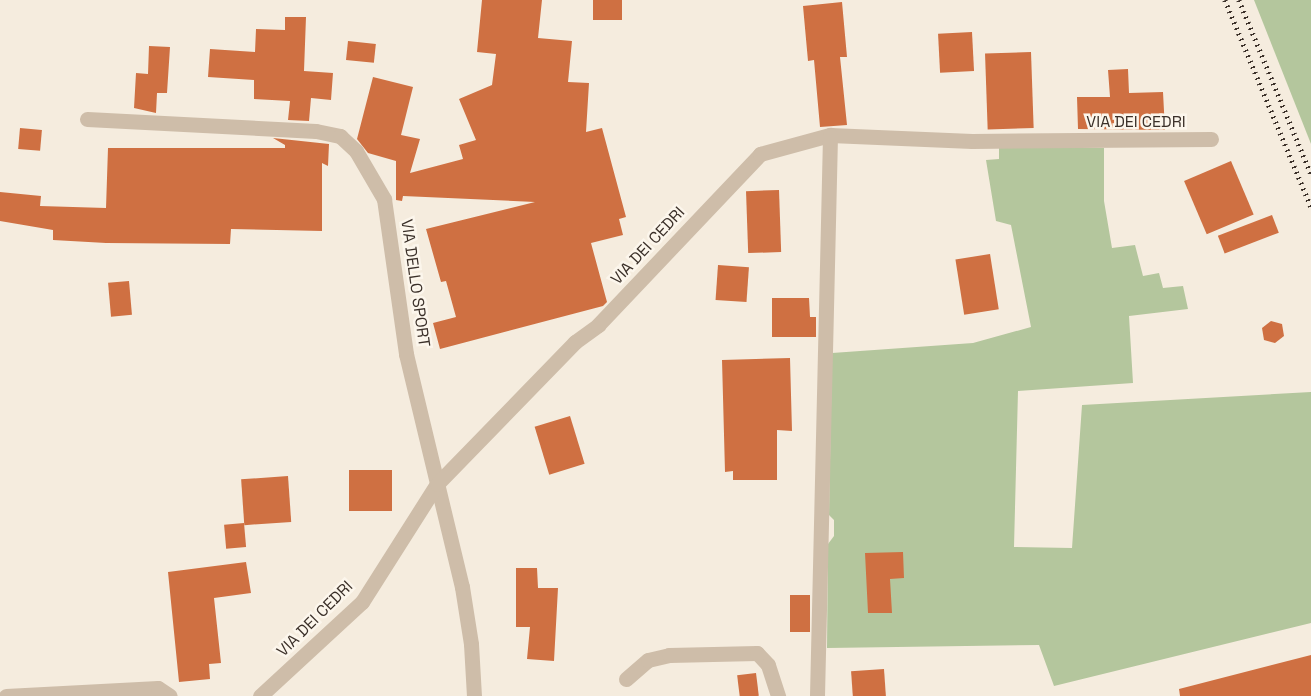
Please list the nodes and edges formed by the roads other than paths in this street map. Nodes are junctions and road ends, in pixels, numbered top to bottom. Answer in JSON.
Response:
{"nodes":[{"id":1,"x":87,"y":119,"type":"dead end"},
{"id":2,"x":830,"y":135,"type":"junction"},
{"id":3,"x":1211,"y":139,"type":"dead end"},
{"id":4,"x":437,"y":484,"type":"junction"},
{"id":5,"x":626,"y":679,"type":"dead end"},
{"id":6,"x":6,"y":696,"type":"edge"},
{"id":7,"x":170,"y":696,"type":"edge"},
{"id":8,"x":260,"y":696,"type":"edge"},
{"id":9,"x":474,"y":696,"type":"edge"},
{"id":10,"x":778,"y":696,"type":"edge"},
{"id":11,"x":817,"y":696,"type":"edge"}],
"edges":[{"from":1,"to":4,"type":"street","name":"VIA DELLO SPORT"},
{"from":2,"to":3,"type":"street","name":"VIA DEI CEDRI"},
{"from":2,"to":4,"type":"street","name":"VIA DEI CEDRI"},
{"from":2,"to":11,"type":"street"},
{"from":4,"to":8,"type":"street","name":"VIA DEI CEDRI"},
{"from":4,"to":9,"type":"street","name":"VIA DELLO SPORT"},
{"from":5,"to":10,"type":"street"},
{"from":6,"to":7,"type":"street"}]}
